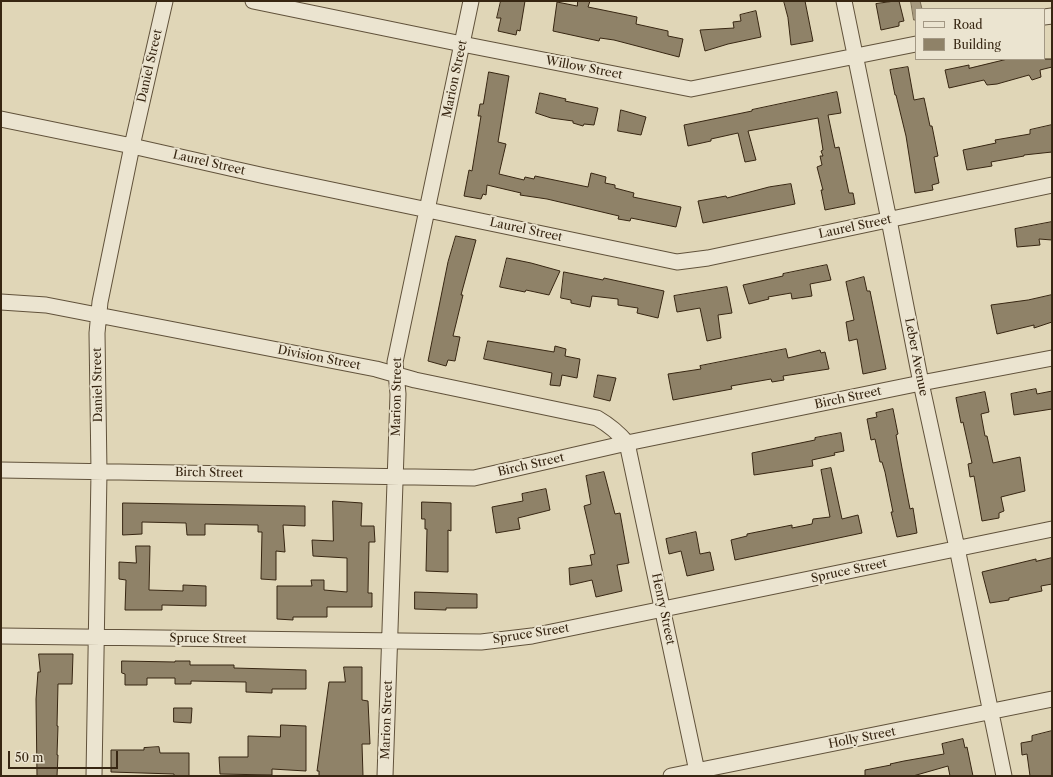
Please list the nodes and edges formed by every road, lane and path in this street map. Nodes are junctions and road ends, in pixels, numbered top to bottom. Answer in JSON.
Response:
{"nodes":[{"id":1,"x":165,"y":1,"type":"edge"},
{"id":2,"x":253,"y":1,"type":"edge"},
{"id":3,"x":471,"y":1,"type":"edge"},
{"id":4,"x":844,"y":1,"type":"edge"},
{"id":5,"x":462,"y":44,"type":"junction"},
{"id":6,"x":915,"y":44,"type":"edge"},
{"id":7,"x":856,"y":56,"type":"junction"},
{"id":8,"x":1,"y":119,"type":"edge"},
{"id":9,"x":132,"y":146,"type":"junction"},
{"id":10,"x":1052,"y":185,"type":"edge"},
{"id":11,"x":428,"y":209,"type":"junction"},
{"id":12,"x":889,"y":220,"type":"junction"},
{"id":13,"x":1,"y":302,"type":"edge"},
{"id":14,"x":100,"y":315,"type":"junction"},
{"id":15,"x":1052,"y":358,"type":"edge"},
{"id":16,"x":396,"y":375,"type":"junction"},
{"id":17,"x":921,"y":383,"type":"junction"},
{"id":18,"x":627,"y":443,"type":"junction"},
{"id":19,"x":1,"y":470,"type":"edge"},
{"id":20,"x":99,"y":472,"type":"junction"},
{"id":21,"x":395,"y":476,"type":"junction"},
{"id":22,"x":1052,"y":529,"type":"edge"},
{"id":23,"x":957,"y":548,"type":"junction"},
{"id":24,"x":663,"y":609,"type":"junction"},
{"id":25,"x":1,"y":636,"type":"edge"},
{"id":26,"x":96,"y":638,"type":"junction"},
{"id":27,"x":389,"y":641,"type":"junction"},
{"id":28,"x":1052,"y":699,"type":"edge"},
{"id":29,"x":990,"y":712,"type":"junction"},
{"id":30,"x":697,"y":773,"type":"edge"},
{"id":31,"x":94,"y":776,"type":"edge"},
{"id":32,"x":385,"y":776,"type":"edge"},
{"id":33,"x":671,"y":776,"type":"edge"},
{"id":34,"x":1004,"y":776,"type":"edge"}],
"edges":[{"from":1,"to":9,"type":"street","name":"Daniel Street"},
{"from":2,"to":5,"type":"street","name":"Willow Street"},
{"from":3,"to":5,"type":"street","name":"Marion Street"},
{"from":4,"to":7,"type":"street","name":"Leber Avenue"},
{"from":5,"to":7,"type":"street","name":"Willow Street"},
{"from":5,"to":11,"type":"street","name":"Marion Street"},
{"from":6,"to":7,"type":"street","name":"Willow Street"},
{"from":7,"to":12,"type":"street","name":"Leber Avenue"},
{"from":8,"to":9,"type":"street","name":"Laurel Street"},
{"from":9,"to":11,"type":"street","name":"Laurel Street"},
{"from":9,"to":14,"type":"street","name":"Daniel Street"},
{"from":10,"to":12,"type":"street","name":"Laurel Street"},
{"from":11,"to":12,"type":"street","name":"Laurel Street"},
{"from":11,"to":16,"type":"street","name":"Marion Street"},
{"from":12,"to":17,"type":"street","name":"Leber Avenue"},
{"from":13,"to":14,"type":"street","name":"Division Street"},
{"from":14,"to":16,"type":"street","name":"Division Street"},
{"from":14,"to":20,"type":"street","name":"Daniel Street"},
{"from":15,"to":17,"type":"street","name":"Birch Street"},
{"from":16,"to":18,"type":"street","name":"Division Street"},
{"from":16,"to":21,"type":"street","name":"Marion Street"},
{"from":17,"to":18,"type":"street","name":"Birch Street"},
{"from":17,"to":23,"type":"street","name":"Leber Avenue"},
{"from":18,"to":21,"type":"street","name":"Birch Street"},
{"from":18,"to":24,"type":"street","name":"Henry Street"},
{"from":19,"to":20,"type":"street","name":"Birch Street"},
{"from":20,"to":21,"type":"street","name":"Birch Street"},
{"from":20,"to":26,"type":"street","name":"Daniel Street"},
{"from":21,"to":27,"type":"street","name":"Marion Street"},
{"from":22,"to":23,"type":"street","name":"Spruce Street"},
{"from":23,"to":24,"type":"street","name":"Spruce Street"},
{"from":23,"to":29,"type":"street","name":"Leber Avenue"},
{"from":24,"to":27,"type":"street","name":"Spruce Street"},
{"from":24,"to":30,"type":"street","name":"Henry Street"},
{"from":25,"to":26,"type":"street","name":"Spruce Street"},
{"from":26,"to":27,"type":"street","name":"Spruce Street"},
{"from":26,"to":31,"type":"street","name":"Daniel Street"},
{"from":27,"to":32,"type":"street","name":"Marion Street"},
{"from":28,"to":29,"type":"street","name":"Holly Street"},
{"from":29,"to":30,"type":"street","name":"Holly Street"},
{"from":29,"to":34,"type":"street","name":"Leber Avenue"},
{"from":30,"to":33,"type":"street","name":"Holly Street"}]}
